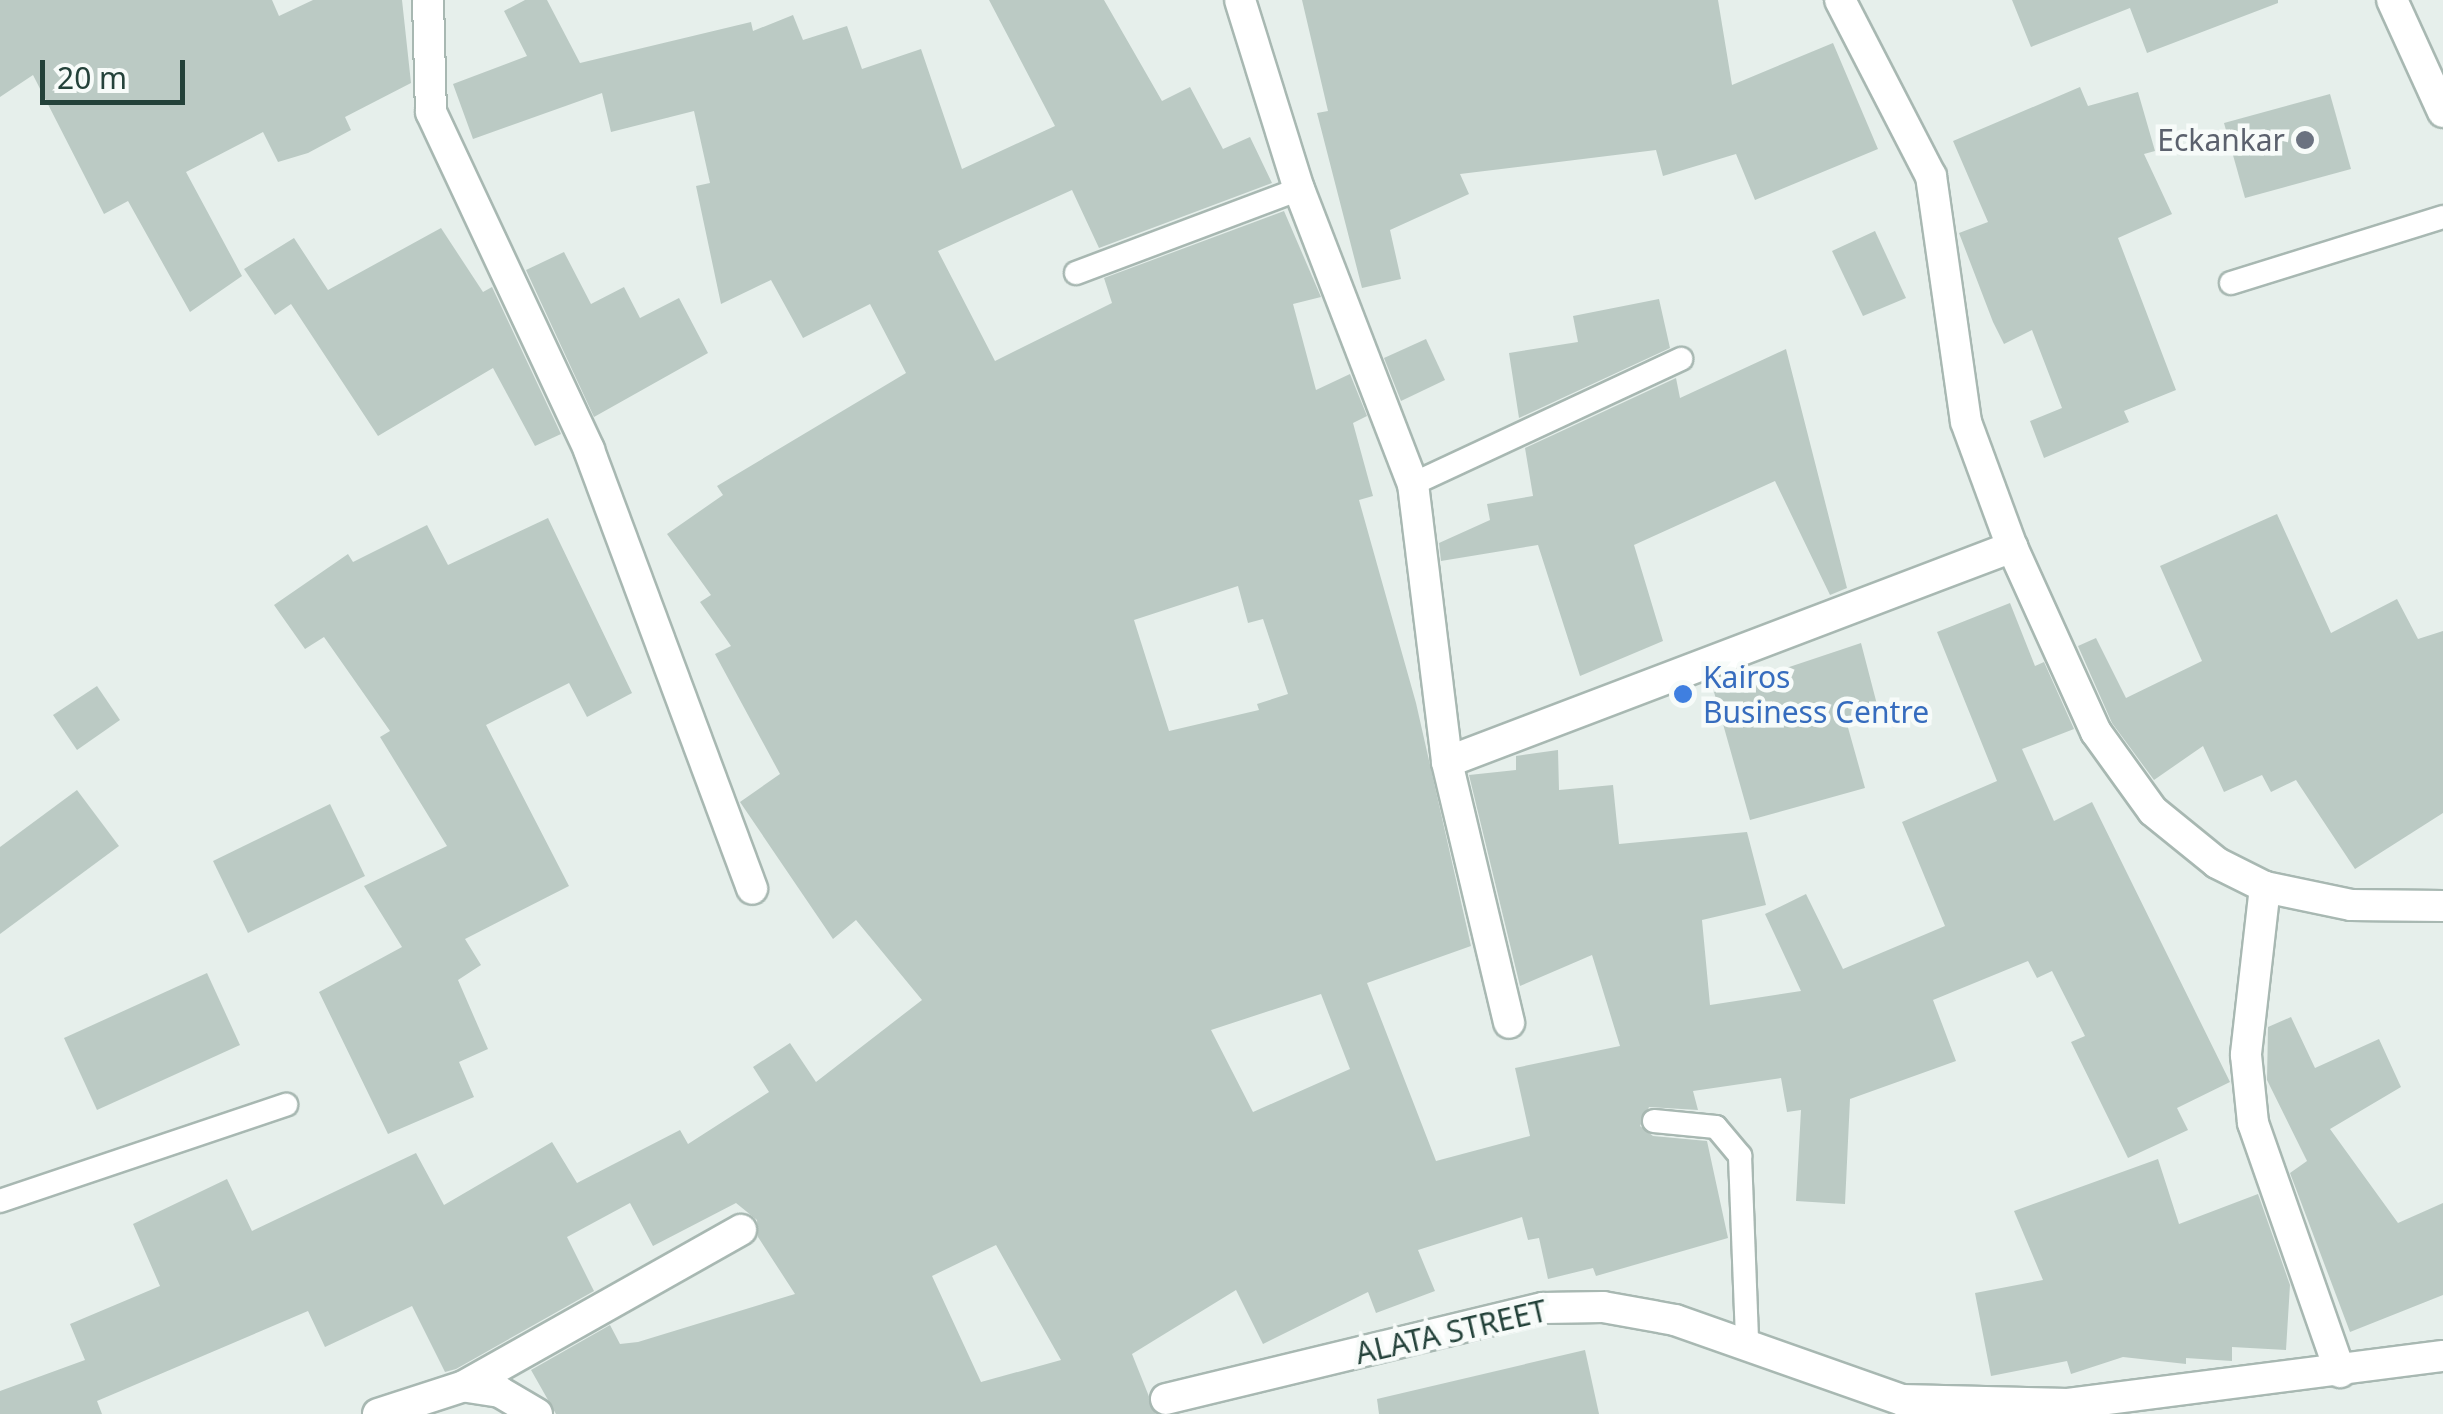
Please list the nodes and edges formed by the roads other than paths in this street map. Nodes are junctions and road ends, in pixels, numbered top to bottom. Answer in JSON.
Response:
{"nodes":[{"id":1,"x":428,"y":0,"type":"edge"},
{"id":2,"x":1240,"y":0,"type":"edge"},
{"id":3,"x":1840,"y":0,"type":"edge"},
{"id":4,"x":2392,"y":0,"type":"edge"},
{"id":5,"x":2443,"y":112,"type":"edge"},
{"id":6,"x":1299,"y":188,"type":"junction"},
{"id":7,"x":2443,"y":217,"type":"edge"},
{"id":8,"x":1076,"y":272,"type":"dead end"},
{"id":9,"x":2231,"y":283,"type":"dead end"},
{"id":10,"x":1681,"y":359,"type":"dead end"},
{"id":11,"x":1413,"y":484,"type":"junction"},
{"id":12,"x":2012,"y":547,"type":"junction"},
{"id":13,"x":1447,"y":762,"type":"junction"},
{"id":14,"x":2265,"y":886,"type":"junction"},
{"id":15,"x":752,"y":889,"type":"dead end"},
{"id":16,"x":2443,"y":906,"type":"edge"},
{"id":17,"x":1509,"y":1023,"type":"dead end"},
{"id":18,"x":286,"y":1105,"type":"dead end"},
{"id":19,"x":1654,"y":1122,"type":"dead end"},
{"id":20,"x":0,"y":1201,"type":"edge"},
{"id":21,"x":741,"y":1230,"type":"dead end"},
{"id":22,"x":1747,"y":1341,"type":"junction"},
{"id":23,"x":2443,"y":1356,"type":"edge"},
{"id":24,"x":2340,"y":1372,"type":"junction"},
{"id":25,"x":464,"y":1386,"type":"junction"},
{"id":26,"x":1166,"y":1399,"type":"dead end"},
{"id":27,"x":378,"y":1414,"type":"edge"},
{"id":28,"x":537,"y":1414,"type":"edge"}],
"edges":[{"from":1,"to":15,"type":"street"},
{"from":2,"to":6,"type":"street"},
{"from":3,"to":12,"type":"street"},
{"from":4,"to":5,"type":"street"},
{"from":6,"to":8,"type":"lane"},
{"from":6,"to":11,"type":"street"},
{"from":7,"to":9,"type":"lane"},
{"from":10,"to":11,"type":"lane"},
{"from":11,"to":13,"type":"street"},
{"from":12,"to":13,"type":"street"},
{"from":12,"to":14,"type":"street"},
{"from":13,"to":17,"type":"street"},
{"from":14,"to":16,"type":"street"},
{"from":14,"to":24,"type":"street"},
{"from":18,"to":20,"type":"lane"},
{"from":19,"to":22,"type":"lane"},
{"from":21,"to":25,"type":"street"},
{"from":22,"to":24,"type":"street","name":"ALATA STREET"},
{"from":22,"to":26,"type":"street","name":"ALATA STREET"},
{"from":23,"to":24,"type":"street","name":"ALATA STREET"},
{"from":25,"to":27,"type":"street"},
{"from":25,"to":28,"type":"street"}]}
